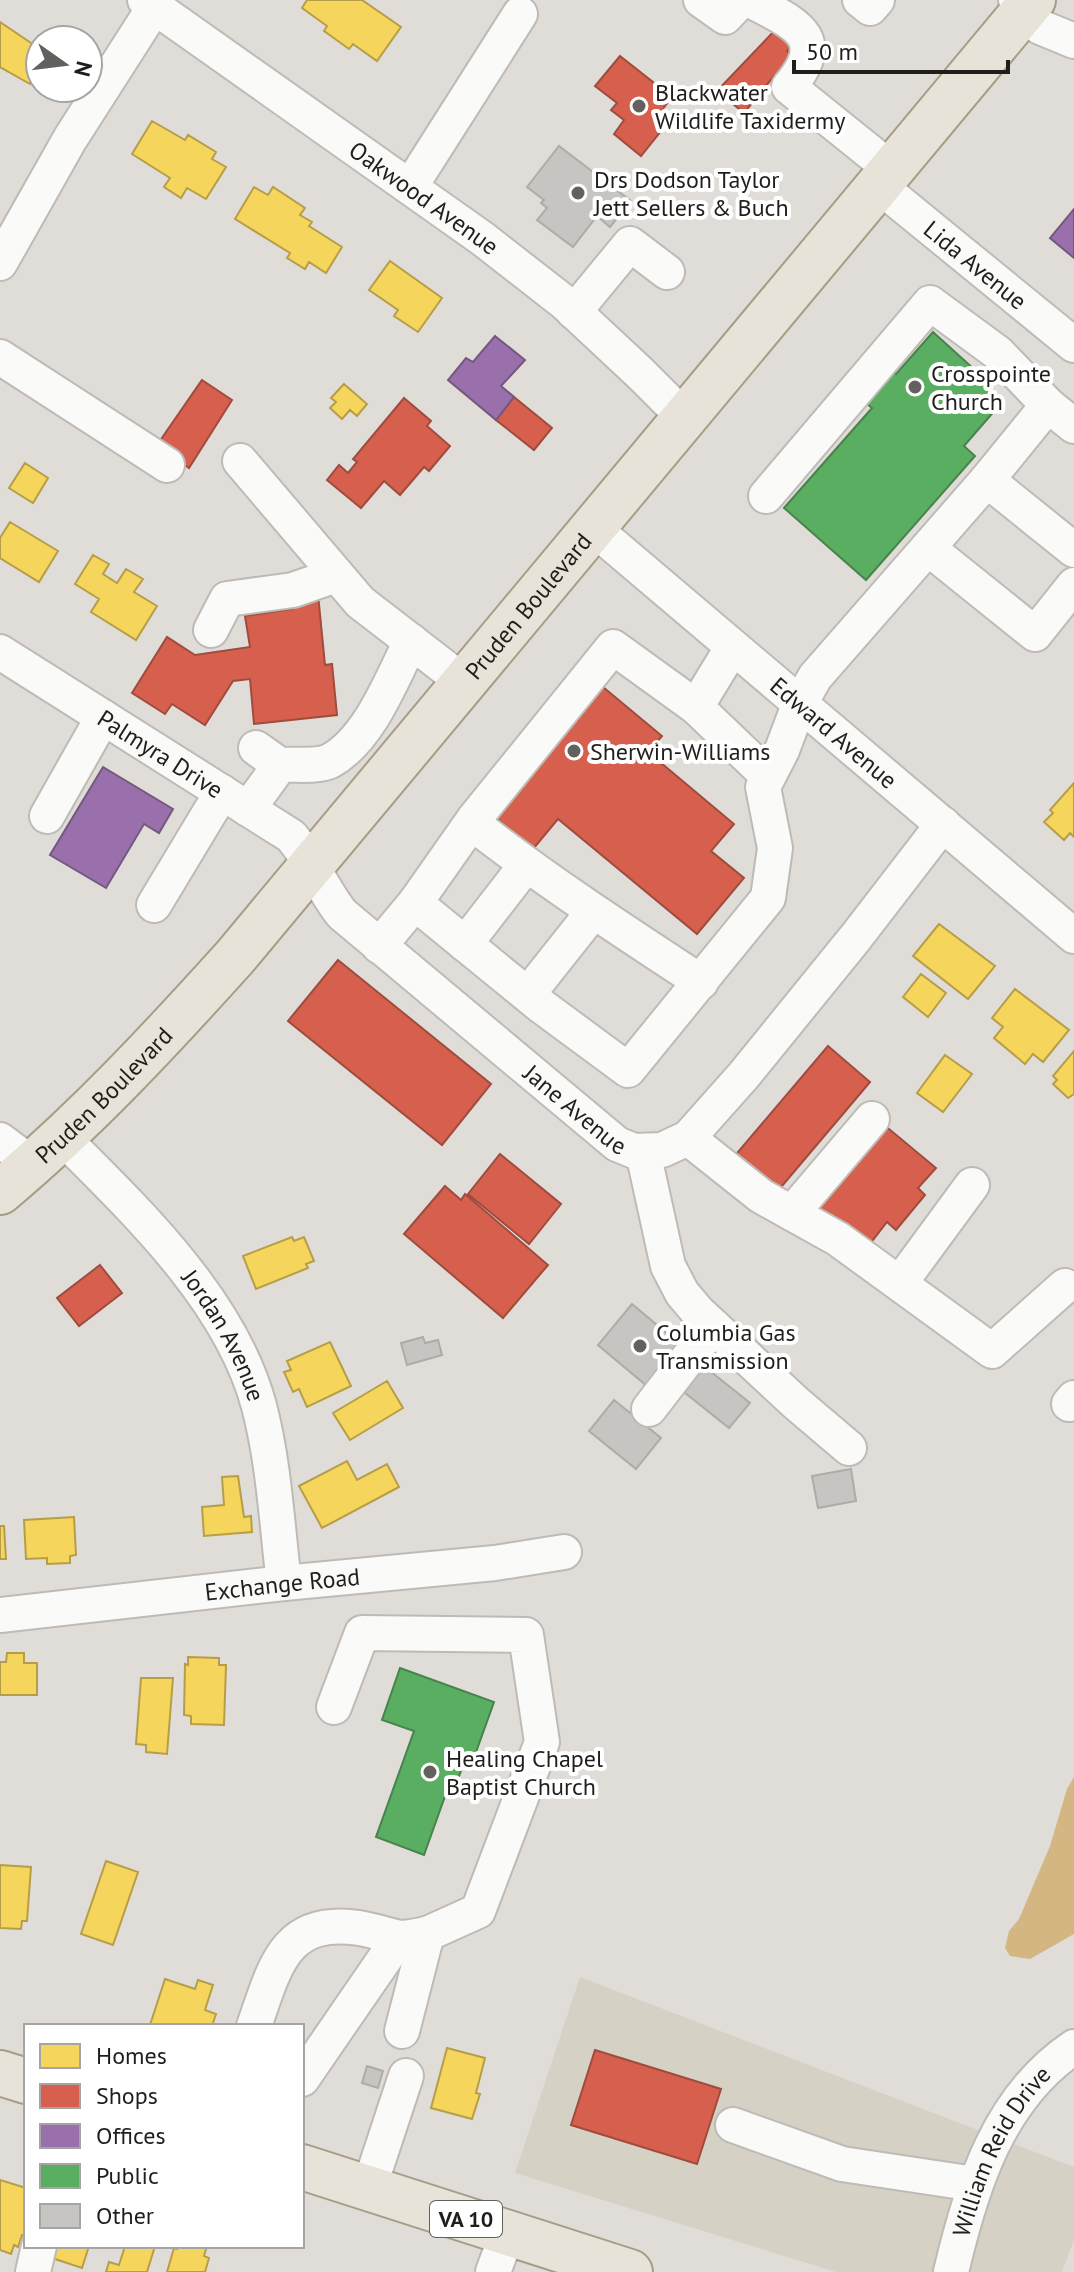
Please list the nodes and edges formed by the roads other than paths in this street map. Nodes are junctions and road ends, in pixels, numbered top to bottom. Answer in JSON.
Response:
{"nodes":[{"id":1,"x":701,"y":0,"type":"edge"},
{"id":2,"x":741,"y":0,"type":"edge"},
{"id":3,"x":750,"y":0,"type":"edge"},
{"id":4,"x":860,"y":0,"type":"edge"},
{"id":5,"x":877,"y":0,"type":"edge"},
{"id":6,"x":150,"y":3,"type":"edge"},
{"id":7,"x":1024,"y":4,"type":"edge"},
{"id":8,"x":520,"y":14,"type":"dead end"},
{"id":9,"x":1074,"y":41,"type":"edge"},
{"id":10,"x":884,"y":177,"type":"junction"},
{"id":11,"x":410,"y":187,"type":"junction"},
{"id":12,"x":0,"y":263,"type":"edge"},
{"id":13,"x":667,"y":272,"type":"dead end"},
{"id":14,"x":574,"y":312,"type":"junction"},
{"id":15,"x":1074,"y":345,"type":"edge"},
{"id":16,"x":0,"y":357,"type":"edge"},
{"id":17,"x":1048,"y":405,"type":"junction"},
{"id":18,"x":685,"y":418,"type":"junction"},
{"id":19,"x":1074,"y":426,"type":"edge"},
{"id":20,"x":240,"y":461,"type":"dead end"},
{"id":21,"x":167,"y":465,"type":"dead end"},
{"id":22,"x":987,"y":480,"type":"junction"},
{"id":23,"x":766,"y":496,"type":"dead end"},
{"id":24,"x":593,"y":528,"type":"junction"},
{"id":25,"x":928,"y":548,"type":"junction"},
{"id":26,"x":1074,"y":550,"type":"edge"},
{"id":27,"x":336,"y":575,"type":"junction"},
{"id":28,"x":1074,"y":585,"type":"edge"},
{"id":29,"x":211,"y":630,"type":"dead end"},
{"id":30,"x":411,"y":641,"type":"junction"},
{"id":31,"x":732,"y":648,"type":"junction"},
{"id":32,"x":0,"y":652,"type":"edge"},
{"id":33,"x":465,"y":683,"type":"junction"},
{"id":34,"x":799,"y":705,"type":"junction"},
{"id":35,"x":696,"y":707,"type":"junction"},
{"id":36,"x":103,"y":717,"type":"junction"},
{"id":37,"x":355,"y":741,"type":"junction"},
{"id":38,"x":389,"y":773,"type":"junction"},
{"id":39,"x":768,"y":776,"type":"junction"},
{"id":40,"x":235,"y":800,"type":"junction"},
{"id":41,"x":47,"y":816,"type":"dead end"},
{"id":42,"x":472,"y":823,"type":"junction"},
{"id":43,"x":943,"y":824,"type":"junction"},
{"id":44,"x":312,"y":865,"type":"junction"},
{"id":45,"x":526,"y":865,"type":"junction"},
{"id":46,"x":415,"y":903,"type":"junction"},
{"id":47,"x":154,"y":905,"type":"dead end"},
{"id":48,"x":593,"y":912,"type":"junction"},
{"id":49,"x":1074,"y":936,"type":"edge"},
{"id":50,"x":465,"y":944,"type":"junction"},
{"id":51,"x":379,"y":946,"type":"junction"},
{"id":52,"x":701,"y":982,"type":"junction"},
{"id":53,"x":528,"y":994,"type":"junction"},
{"id":54,"x":872,"y":1119,"type":"dead end"},
{"id":55,"x":688,"y":1138,"type":"junction"},
{"id":56,"x":643,"y":1152,"type":"junction"},
{"id":57,"x":23,"y":1158,"type":"edge"},
{"id":58,"x":972,"y":1185,"type":"dead end"},
{"id":59,"x":792,"y":1213,"type":"junction"},
{"id":60,"x":900,"y":1283,"type":"junction"},
{"id":61,"x":1065,"y":1286,"type":"dead end"},
{"id":62,"x":713,"y":1326,"type":"junction"},
{"id":63,"x":649,"y":1409,"type":"dead end"},
{"id":64,"x":849,"y":1448,"type":"dead end"},
{"id":65,"x":564,"y":1552,"type":"dead end"},
{"id":66,"x":284,"y":1583,"type":"junction"},
{"id":67,"x":0,"y":1615,"type":"edge"},
{"id":68,"x":334,"y":1707,"type":"dead end"},
{"id":69,"x":413,"y":1936,"type":"junction"},
{"id":70,"x":255,"y":2024,"type":"edge"},
{"id":71,"x":402,"y":2031,"type":"dead end"},
{"id":72,"x":1074,"y":2047,"type":"edge"},
{"id":73,"x":0,"y":2073,"type":"edge"},
{"id":74,"x":304,"y":2076,"type":"edge"},
{"id":75,"x":406,"y":2076,"type":"dead end"},
{"id":76,"x":24,"y":2080,"type":"edge"},
{"id":77,"x":733,"y":2125,"type":"dead end"},
{"id":78,"x":304,"y":2168,"type":"edge"},
{"id":79,"x":975,"y":2184,"type":"junction"},
{"id":80,"x":369,"y":2188,"type":"junction"},
{"id":81,"x":508,"y":2232,"type":"junction"},
{"id":82,"x":39,"y":2248,"type":"edge"},
{"id":83,"x":33,"y":2272,"type":"edge"},
{"id":84,"x":493,"y":2272,"type":"edge"},
{"id":85,"x":630,"y":2272,"type":"edge"},
{"id":86,"x":951,"y":2272,"type":"edge"}],
"edges":[{"from":1,"to":2,"type":"street"},
{"from":3,"to":10,"type":"street","name":"Lida Avenue"},
{"from":4,"to":5,"type":"street"},
{"from":6,"to":11,"type":"street","name":"Oakwood Avenue"},
{"from":6,"to":12,"type":"street"},
{"from":7,"to":9,"type":"street"},
{"from":7,"to":10,"type":"main road","name":"Pruden Boulevard"},
{"from":8,"to":11,"type":"street"},
{"from":10,"to":15,"type":"street","name":"Lida Avenue"},
{"from":10,"to":18,"type":"main road","name":"Pruden Boulevard"},
{"from":11,"to":14,"type":"street","name":"Oakwood Avenue"},
{"from":13,"to":14,"type":"street"},
{"from":14,"to":18,"type":"street","name":"Oakwood Avenue"},
{"from":16,"to":21,"type":"street"},
{"from":17,"to":19,"type":"street"},
{"from":17,"to":22,"type":"street"},
{"from":17,"to":23,"type":"street"},
{"from":18,"to":24,"type":"main road","name":"Pruden Boulevard"},
{"from":20,"to":27,"type":"street"},
{"from":22,"to":25,"type":"street"},
{"from":22,"to":26,"type":"street"},
{"from":24,"to":31,"type":"street","name":"Edward Avenue"},
{"from":24,"to":33,"type":"main road","name":"Pruden Boulevard"},
{"from":25,"to":28,"type":"street"},
{"from":25,"to":34,"type":"street"},
{"from":27,"to":29,"type":"street"},
{"from":27,"to":30,"type":"street"},
{"from":30,"to":33,"type":"street"},
{"from":30,"to":37,"type":"street"},
{"from":31,"to":34,"type":"street","name":"Edward Avenue"},
{"from":31,"to":35,"type":"street"},
{"from":32,"to":36,"type":"street","name":"Palmyra Drive"},
{"from":33,"to":38,"type":"main road","name":"Pruden Boulevard"},
{"from":34,"to":39,"type":"street"},
{"from":34,"to":43,"type":"street","name":"Edward Avenue"},
{"from":35,"to":39,"type":"street"},
{"from":35,"to":42,"type":"street"},
{"from":36,"to":40,"type":"street","name":"Palmyra Drive"},
{"from":36,"to":41,"type":"street"},
{"from":37,"to":38,"type":"street"},
{"from":37,"to":40,"type":"street"},
{"from":38,"to":44,"type":"main road","name":"Pruden Boulevard"},
{"from":39,"to":52,"type":"street"},
{"from":40,"to":44,"type":"street","name":"Palmyra Drive"},
{"from":40,"to":47,"type":"street"},
{"from":42,"to":45,"type":"street"},
{"from":42,"to":46,"type":"street"},
{"from":43,"to":49,"type":"street","name":"Edward Avenue"},
{"from":43,"to":55,"type":"street"},
{"from":44,"to":51,"type":"street","name":"Jane Avenue"},
{"from":44,"to":57,"type":"main road","name":"Pruden Boulevard"},
{"from":45,"to":48,"type":"street"},
{"from":45,"to":50,"type":"street"},
{"from":46,"to":50,"type":"street"},
{"from":46,"to":51,"type":"street"},
{"from":48,"to":52,"type":"street"},
{"from":48,"to":53,"type":"street"},
{"from":50,"to":53,"type":"street"},
{"from":51,"to":56,"type":"street","name":"Jane Avenue"},
{"from":52,"to":53,"type":"street"},
{"from":54,"to":59,"type":"street"},
{"from":55,"to":56,"type":"street"},
{"from":55,"to":59,"type":"street"},
{"from":56,"to":62,"type":"street","name":"Jane Avenue"},
{"from":57,"to":66,"type":"street","name":"Jordan Avenue"},
{"from":58,"to":60,"type":"street"},
{"from":59,"to":60,"type":"street"},
{"from":60,"to":61,"type":"street"},
{"from":62,"to":63,"type":"street"},
{"from":62,"to":64,"type":"street","name":"Jane Avenue"},
{"from":65,"to":66,"type":"street","name":"Exchange Road"},
{"from":66,"to":67,"type":"street","name":"Exchange Road"},
{"from":68,"to":69,"type":"street"},
{"from":69,"to":70,"type":"street"},
{"from":69,"to":71,"type":"street"},
{"from":69,"to":74,"type":"street"},
{"from":72,"to":79,"type":"street","name":"William Reid Drive"},
{"from":73,"to":76,"type":"main road"},
{"from":75,"to":80,"type":"street"},
{"from":77,"to":79,"type":"street"},
{"from":78,"to":80,"type":"main road","number":"VA 10"},
{"from":79,"to":86,"type":"street","name":"William Reid Drive"},
{"from":80,"to":81,"type":"main road","number":"VA 10"},
{"from":81,"to":84,"type":"street"},
{"from":81,"to":85,"type":"main road","number":"VA 10"},
{"from":82,"to":83,"type":"street"}]}
